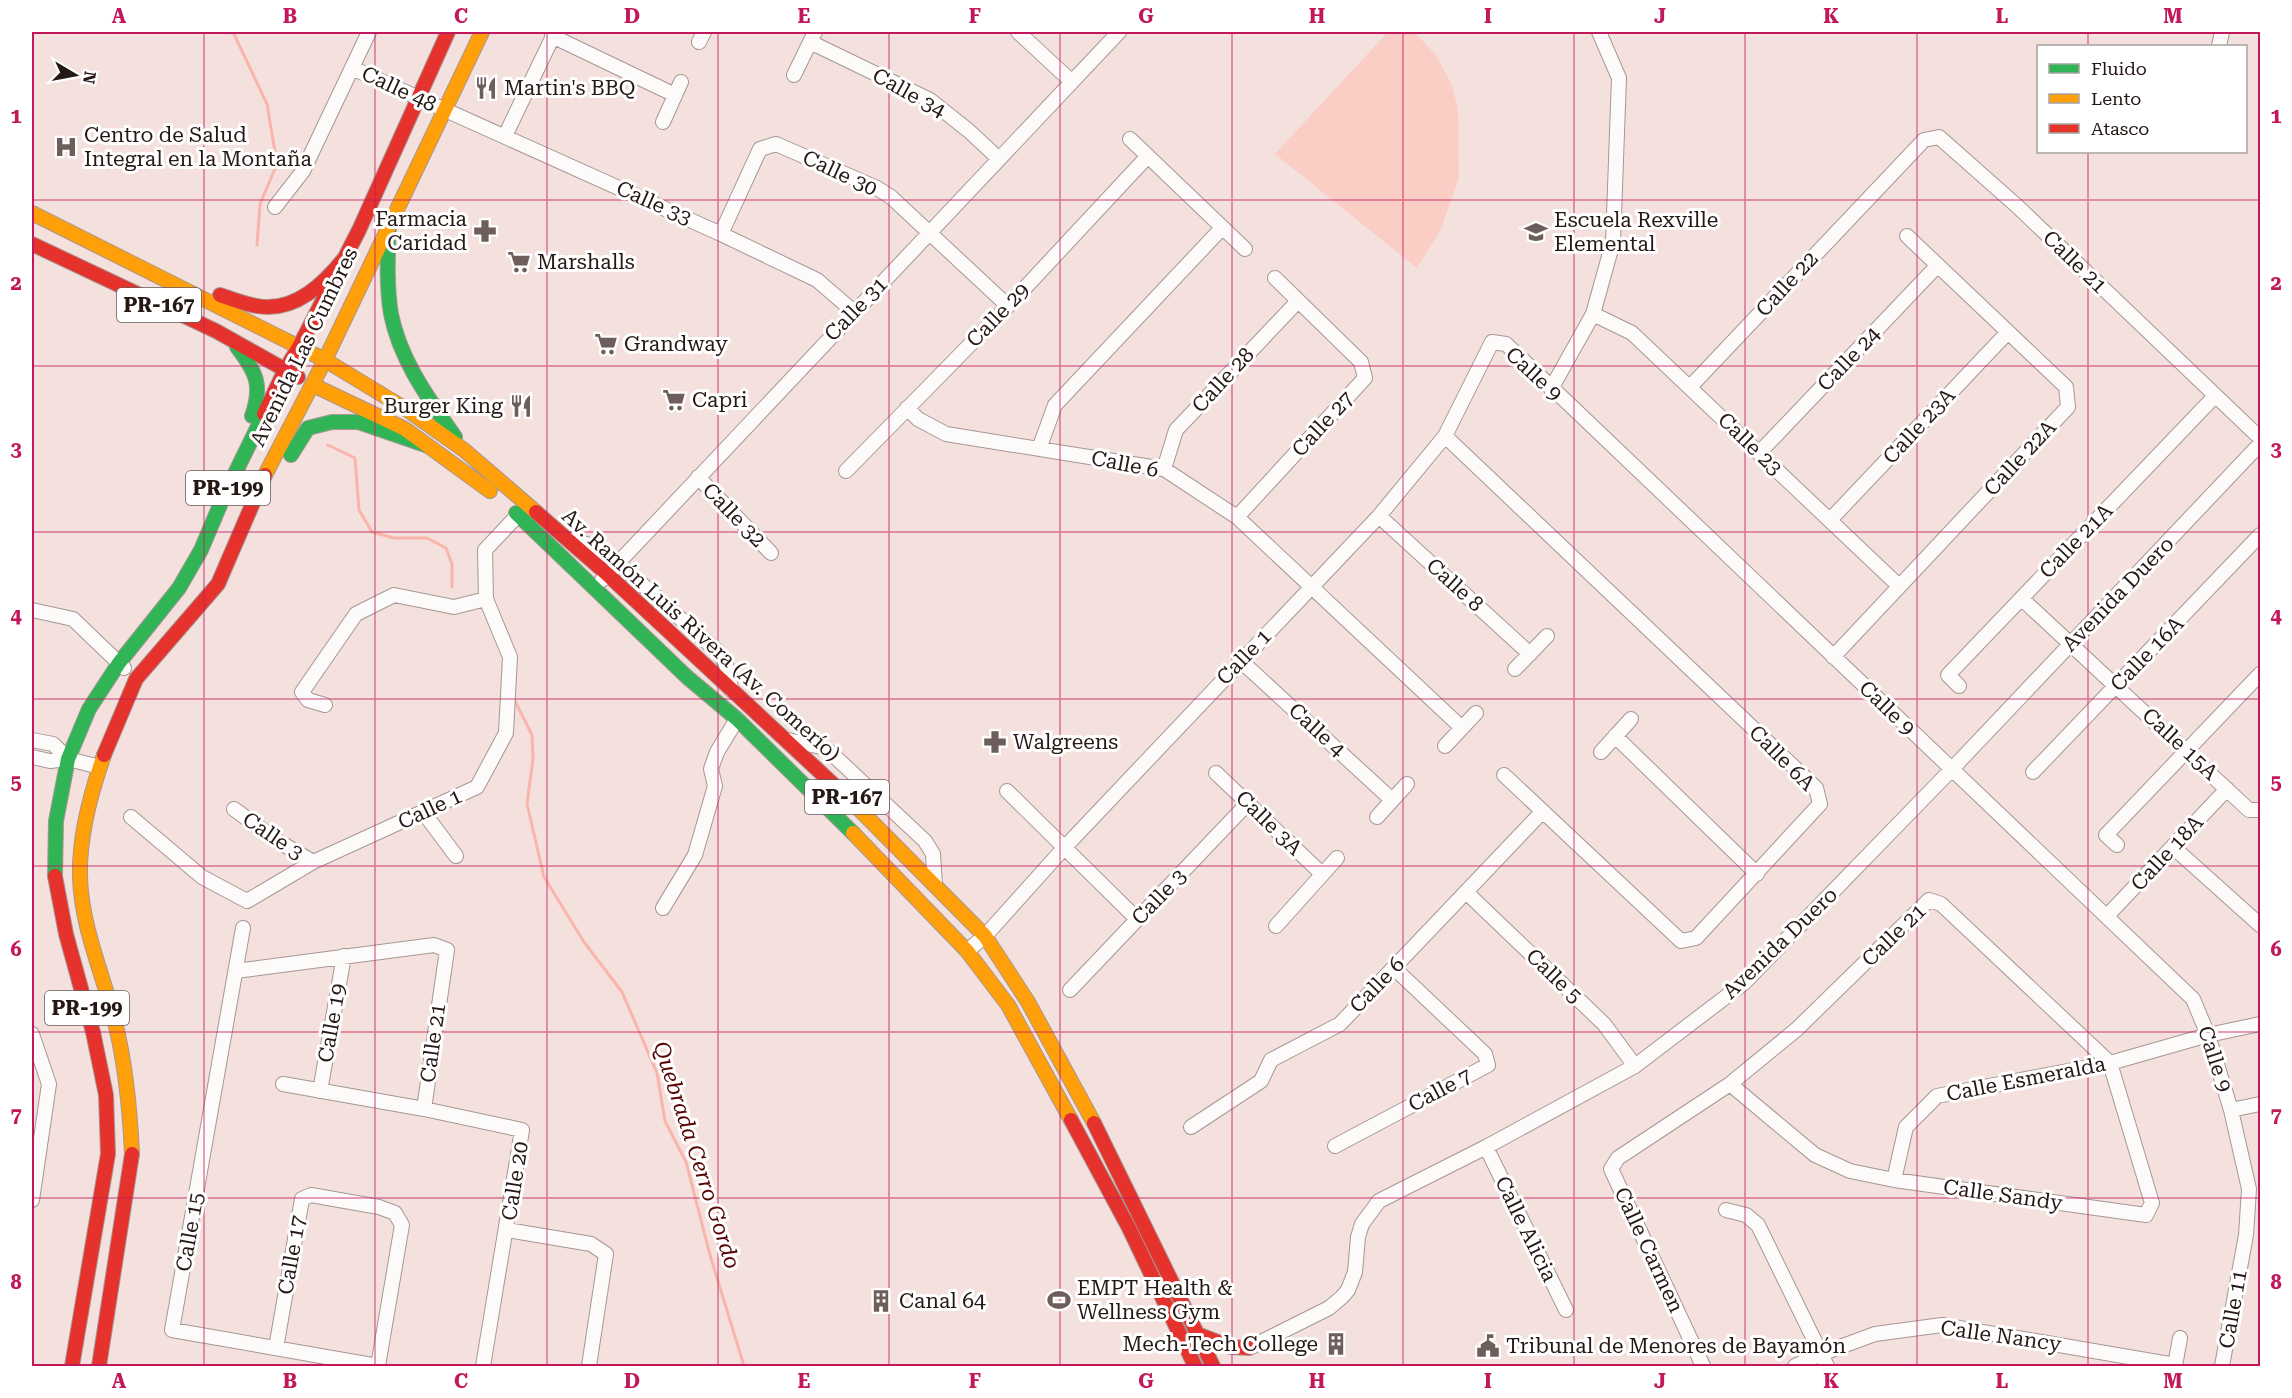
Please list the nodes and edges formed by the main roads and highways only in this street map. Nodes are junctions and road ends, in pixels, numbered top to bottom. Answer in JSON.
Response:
{"nodes":[{"id":1,"x":448,"y":32,"type":"edge"},
{"id":2,"x":482,"y":32,"type":"edge"},
{"id":3,"x":32,"y":213,"type":"edge"},
{"id":4,"x":389,"y":221,"type":"junction"},
{"id":5,"x":32,"y":244,"type":"edge"},
{"id":6,"x":347,"y":255,"type":"junction"},
{"id":7,"x":151,"y":271,"type":"junction"},
{"id":8,"x":234,"y":343,"type":"junction"},
{"id":9,"x":299,"y":347,"type":"junction"},
{"id":10,"x":325,"y":360,"type":"junction"},
{"id":11,"x":285,"y":370,"type":"junction"},
{"id":12,"x":313,"y":385,"type":"junction"},
{"id":13,"x":428,"y":446,"type":"junction"},
{"id":14,"x":464,"y":450,"type":"junction"},
{"id":15,"x":210,"y":526,"type":"junction"},
{"id":16,"x":226,"y":566,"type":"junction"},
{"id":17,"x":1197,"y":1334,"type":"junction"},
{"id":18,"x":1234,"y":1359,"type":"dead end"},
{"id":19,"x":72,"y":1366,"type":"edge"},
{"id":20,"x":99,"y":1366,"type":"edge"},
{"id":21,"x":1195,"y":1366,"type":"edge"},
{"id":22,"x":1213,"y":1366,"type":"edge"}],
"edges":[{"from":1,"to":6,"type":"main road","name":"Avenida Las Cumbres","number":"PR-199"},
{"from":2,"to":4,"type":"main road","name":"Avenida Las Cumbres","number":"PR-199"},
{"from":3,"to":7,"type":"main road","name":"Av. Ramón Luis Rivera (Av. Comerío)","number":"PR-167"},
{"from":4,"to":10,"type":"main road","name":"Avenida Las Cumbres","number":"PR-199"},
{"from":4,"to":14,"type":"main road"},
{"from":5,"to":8,"type":"main road","name":"Av. Ramón Luis Rivera (Av. Comerío)","number":"PR-167"},
{"from":6,"to":7,"type":"main road"},
{"from":6,"to":9,"type":"main road","name":"Avenida Las Cumbres","number":"PR-199"},
{"from":7,"to":9,"type":"main road","name":"Av. Ramón Luis Rivera (Av. Comerío)","number":"PR-167"},
{"from":8,"to":11,"type":"main road","name":"Av. Ramón Luis Rivera (Av. Comerío)","number":"PR-167"},
{"from":8,"to":15,"type":"main road"},
{"from":9,"to":10,"type":"main road","name":"Av. Ramón Luis Rivera (Av. Comerío)","number":"PR-167"},
{"from":9,"to":11,"type":"main road","name":"Avenida Las Cumbres","number":"PR-199"},
{"from":10,"to":12,"type":"main road","name":"Avenida Las Cumbres","number":"PR-199"},
{"from":10,"to":14,"type":"main road","name":"Av. Ramón Luis Rivera (Av. Comerío)","number":"PR-167"},
{"from":11,"to":12,"type":"main road","name":"Av. Ramón Luis Rivera (Av. Comerío)","number":"PR-167"},
{"from":11,"to":15,"type":"main road","name":"Avenida Las Cumbres","number":"PR-199"},
{"from":12,"to":13,"type":"main road","name":"Av. Ramón Luis Rivera (Av. Comerío)","number":"PR-167"},
{"from":12,"to":16,"type":"main road","name":"Avenida Las Cumbres","number":"PR-199"},
{"from":13,"to":16,"type":"main road"},
{"from":13,"to":21,"type":"main road","name":"Av. Ramón Luis Rivera (Av. Comerío)","number":"PR-167"},
{"from":14,"to":17,"type":"main road","name":"Av. Ramón Luis Rivera (Av. Comerío)","number":"PR-167"},
{"from":15,"to":19,"type":"main road","name":"Avenida Las Cumbres","number":"PR-199"},
{"from":16,"to":20,"type":"main road","name":"Avenida Las Cumbres","number":"PR-199"},
{"from":17,"to":18,"type":"main road"},
{"from":17,"to":22,"type":"main road","name":"Av. Ramón Luis Rivera (Av. Comerío)","number":"PR-167"}]}
